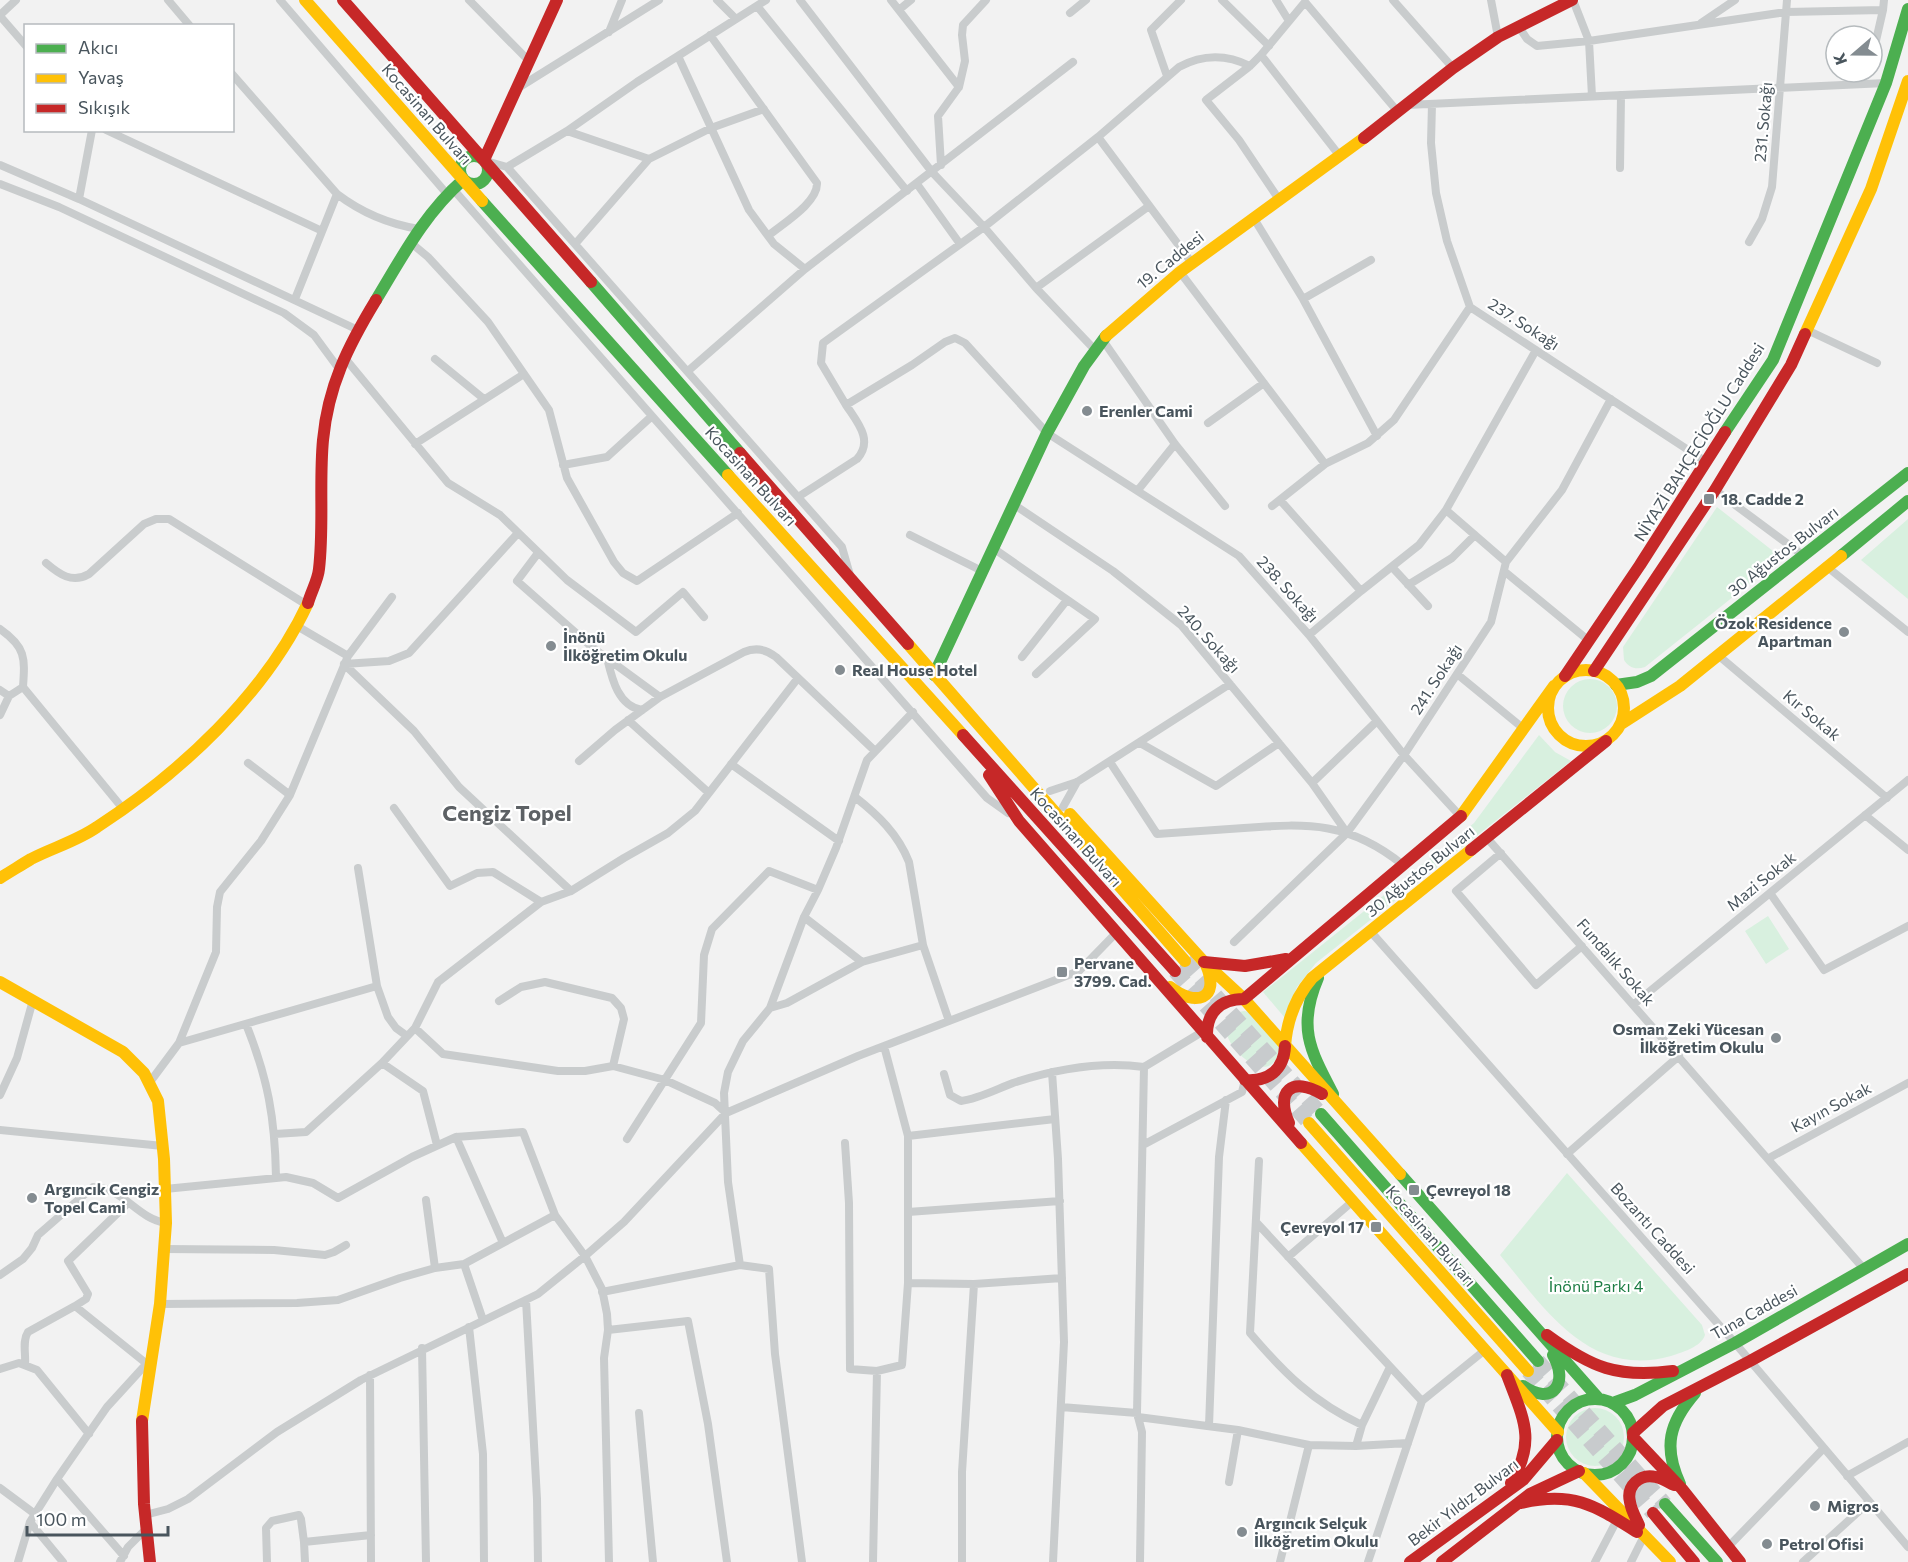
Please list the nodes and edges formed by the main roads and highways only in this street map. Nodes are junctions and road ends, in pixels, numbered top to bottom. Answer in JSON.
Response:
{"nodes":[{"id":1,"x":305,"y":0,"type":"edge"},
{"id":2,"x":343,"y":0,"type":"edge"},
{"id":3,"x":557,"y":0,"type":"edge"},
{"id":4,"x":1573,"y":0,"type":"edge"},
{"id":5,"x":1908,"y":9,"type":"edge"},
{"id":6,"x":1908,"y":81,"type":"edge"},
{"id":7,"x":1904,"y":111,"type":"edge"},
{"id":8,"x":484,"y":160,"type":"junction"},
{"id":9,"x":463,"y":180,"type":"junction"},
{"id":10,"x":1908,"y":473,"type":"edge"},
{"id":11,"x":1908,"y":501,"type":"edge"},
{"id":12,"x":1594,"y":671,"type":"junction"},
{"id":13,"x":934,"y":675,"type":"junction"},
{"id":14,"x":1565,"y":676,"type":"junction"},
{"id":15,"x":1672,"y":676,"type":"junction"},
{"id":16,"x":1616,"y":685,"type":"junction"},
{"id":17,"x":1554,"y":686,"type":"junction"},
{"id":18,"x":976,"y":722,"type":"junction"},
{"id":19,"x":1621,"y":724,"type":"junction"},
{"id":20,"x":961,"y":733,"type":"junction"},
{"id":21,"x":1606,"y":741,"type":"junction"},
{"id":22,"x":0,"y":878,"type":"edge"},
{"id":23,"x":1294,"y":956,"type":"junction"},
{"id":24,"x":1185,"y":961,"type":"tunnel mouth"},
{"id":25,"x":1204,"y":962,"type":"junction"},
{"id":26,"x":1324,"y":968,"type":"junction"},
{"id":27,"x":1175,"y":971,"type":"tunnel mouth"},
{"id":28,"x":1157,"y":979,"type":"junction"},
{"id":29,"x":0,"y":982,"type":"edge"},
{"id":30,"x":1244,"y":999,"type":"junction"},
{"id":31,"x":1205,"y":1034,"type":"junction"},
{"id":32,"x":1285,"y":1046,"type":"junction"},
{"id":33,"x":1245,"y":1080,"type":"junction"},
{"id":34,"x":1341,"y":1109,"type":"junction"},
{"id":35,"x":1321,"y":1114,"type":"tunnel mouth"},
{"id":36,"x":1309,"y":1123,"type":"tunnel mouth"},
{"id":37,"x":1301,"y":1143,"type":"junction"},
{"id":38,"x":1908,"y":1244,"type":"edge"},
{"id":39,"x":1908,"y":1274,"type":"edge"},
{"id":40,"x":1534,"y":1326,"type":"junction"},
{"id":41,"x":1538,"y":1361,"type":"tunnel mouth"},
{"id":42,"x":1687,"y":1368,"type":"junction"},
{"id":43,"x":1528,"y":1371,"type":"tunnel mouth"},
{"id":44,"x":1506,"y":1373,"type":"junction"},
{"id":45,"x":1701,"y":1387,"type":"junction"},
{"id":46,"x":1599,"y":1399,"type":"junction"},
{"id":47,"x":1613,"y":1403,"type":"junction"},
{"id":48,"x":1633,"y":1435,"type":"junction"},
{"id":49,"x":1557,"y":1436,"type":"junction"},
{"id":50,"x":1582,"y":1472,"type":"junction"},
{"id":51,"x":1682,"y":1489,"type":"junction"},
{"id":52,"x":1504,"y":1493,"type":"junction"},
{"id":53,"x":1665,"y":1504,"type":"tunnel mouth"},
{"id":54,"x":1514,"y":1506,"type":"junction"},
{"id":55,"x":1653,"y":1514,"type":"tunnel mouth"},
{"id":56,"x":1644,"y":1536,"type":"junction"},
{"id":57,"x":150,"y":1562,"type":"edge"},
{"id":58,"x":1410,"y":1562,"type":"edge"},
{"id":59,"x":1442,"y":1562,"type":"edge"},
{"id":60,"x":1670,"y":1562,"type":"edge"},
{"id":61,"x":1694,"y":1562,"type":"edge"},
{"id":62,"x":1717,"y":1562,"type":"edge"},
{"id":63,"x":1740,"y":1562,"type":"edge"}],
"edges":[{"from":1,"to":9,"type":"main road","name":"Kocasinan Bulvarı"},
{"from":2,"to":8,"type":"main road","name":"Kocasinan Bulvarı"},
{"from":3,"to":8,"type":"main road"},
{"from":4,"to":13,"type":"main road","name":"19. Caddesi"},
{"from":5,"to":14,"type":"main road","name":"NİYAZİ BAHÇECİOĞLU Caddesi"},
{"from":6,"to":7,"type":"main road"},
{"from":7,"to":12,"type":"main road"},
{"from":8,"to":9,"type":"main road"},
{"from":8,"to":9,"type":"main road"},
{"from":8,"to":13,"type":"main road","name":"Kocasinan Bulvarı"},
{"from":9,"to":20,"type":"main road","name":"Kocasinan Bulvarı"},
{"from":9,"to":22,"type":"main road"},
{"from":10,"to":15,"type":"main road","name":"30 Ağustos Bulvarı"},
{"from":11,"to":15,"type":"main road","name":"30 Ağustos Bulvarı"},
{"from":12,"to":14,"type":"main road"},
{"from":12,"to":16,"type":"main road"},
{"from":13,"to":18,"type":"main road","name":"Kocasinan Bulvarı"},
{"from":14,"to":17,"type":"main road"},
{"from":15,"to":16,"type":"main road","name":"30 Ağustos Bulvarı"},
{"from":15,"to":19,"type":"main road","name":"30 Ağustos Bulvarı"},
{"from":16,"to":19,"type":"main road"},
{"from":17,"to":21,"type":"main road"},
{"from":17,"to":23,"type":"main road","name":"30 Ağustos Bulvarı"},
{"from":18,"to":24,"type":"main road","name":"Kocasinan Bulvarı"},
{"from":18,"to":25,"type":"main road"},
{"from":19,"to":21,"type":"main road"},
{"from":20,"to":27,"type":"main road","name":"Kocasinan Bulvarı"},
{"from":20,"to":28,"type":"main road"},
{"from":21,"to":26,"type":"main road","name":"30 Ağustos Bulvarı"},
{"from":23,"to":25,"type":"main road"},
{"from":23,"to":30,"type":"main road","name":"30 Ağustos Bulvarı"},
{"from":25,"to":28,"type":"main road"},
{"from":25,"to":30,"type":"main road"},
{"from":26,"to":32,"type":"main road","name":"30 Ağustos Bulvarı"},
{"from":26,"to":34,"type":"main road"},
{"from":28,"to":31,"type":"main road"},
{"from":29,"to":57,"type":"main road"},
{"from":30,"to":31,"type":"main road"},
{"from":30,"to":32,"type":"main road"},
{"from":31,"to":33,"type":"main road"},
{"from":32,"to":33,"type":"main road"},
{"from":32,"to":34,"type":"main road"},
{"from":33,"to":37,"type":"main road"},
{"from":34,"to":37,"type":"main road"},
{"from":34,"to":40,"type":"main road"},
{"from":35,"to":41,"type":"main road","name":"Kocasinan Bulvarı"},
{"from":36,"to":43,"type":"main road","name":"Kocasinan Bulvarı"},
{"from":37,"to":44,"type":"main road"},
{"from":38,"to":42,"type":"main road","name":"Tuna Caddesi"},
{"from":39,"to":45,"type":"main road"},
{"from":40,"to":42,"type":"main road"},
{"from":40,"to":44,"type":"main road"},
{"from":40,"to":46,"type":"main road"},
{"from":42,"to":47,"type":"main road","name":"Tuna Caddesi"},
{"from":44,"to":49,"type":"main road"},
{"from":44,"to":52,"type":"main road"},
{"from":45,"to":48,"type":"main road"},
{"from":45,"to":51,"type":"main road"},
{"from":46,"to":47,"type":"main road"},
{"from":46,"to":49,"type":"main road"},
{"from":47,"to":48,"type":"main road"},
{"from":48,"to":50,"type":"main road"},
{"from":48,"to":51,"type":"main road"},
{"from":49,"to":50,"type":"main road"},
{"from":49,"to":52,"type":"main road","name":"Bekir Yıldız Bulvarı"},
{"from":50,"to":54,"type":"main road","name":"Bekir Yıldız Bulvarı"},
{"from":50,"to":56,"type":"main road"},
{"from":51,"to":56,"type":"main road"},
{"from":51,"to":63,"type":"main road"},
{"from":52,"to":58,"type":"main road","name":"Bekir Yıldız Bulvarı"},
{"from":53,"to":62,"type":"main road"},
{"from":54,"to":56,"type":"main road"},
{"from":54,"to":59,"type":"main road","name":"Bekir Yıldız Bulvarı"},
{"from":55,"to":61,"type":"main road"},
{"from":56,"to":60,"type":"main road"}]}
